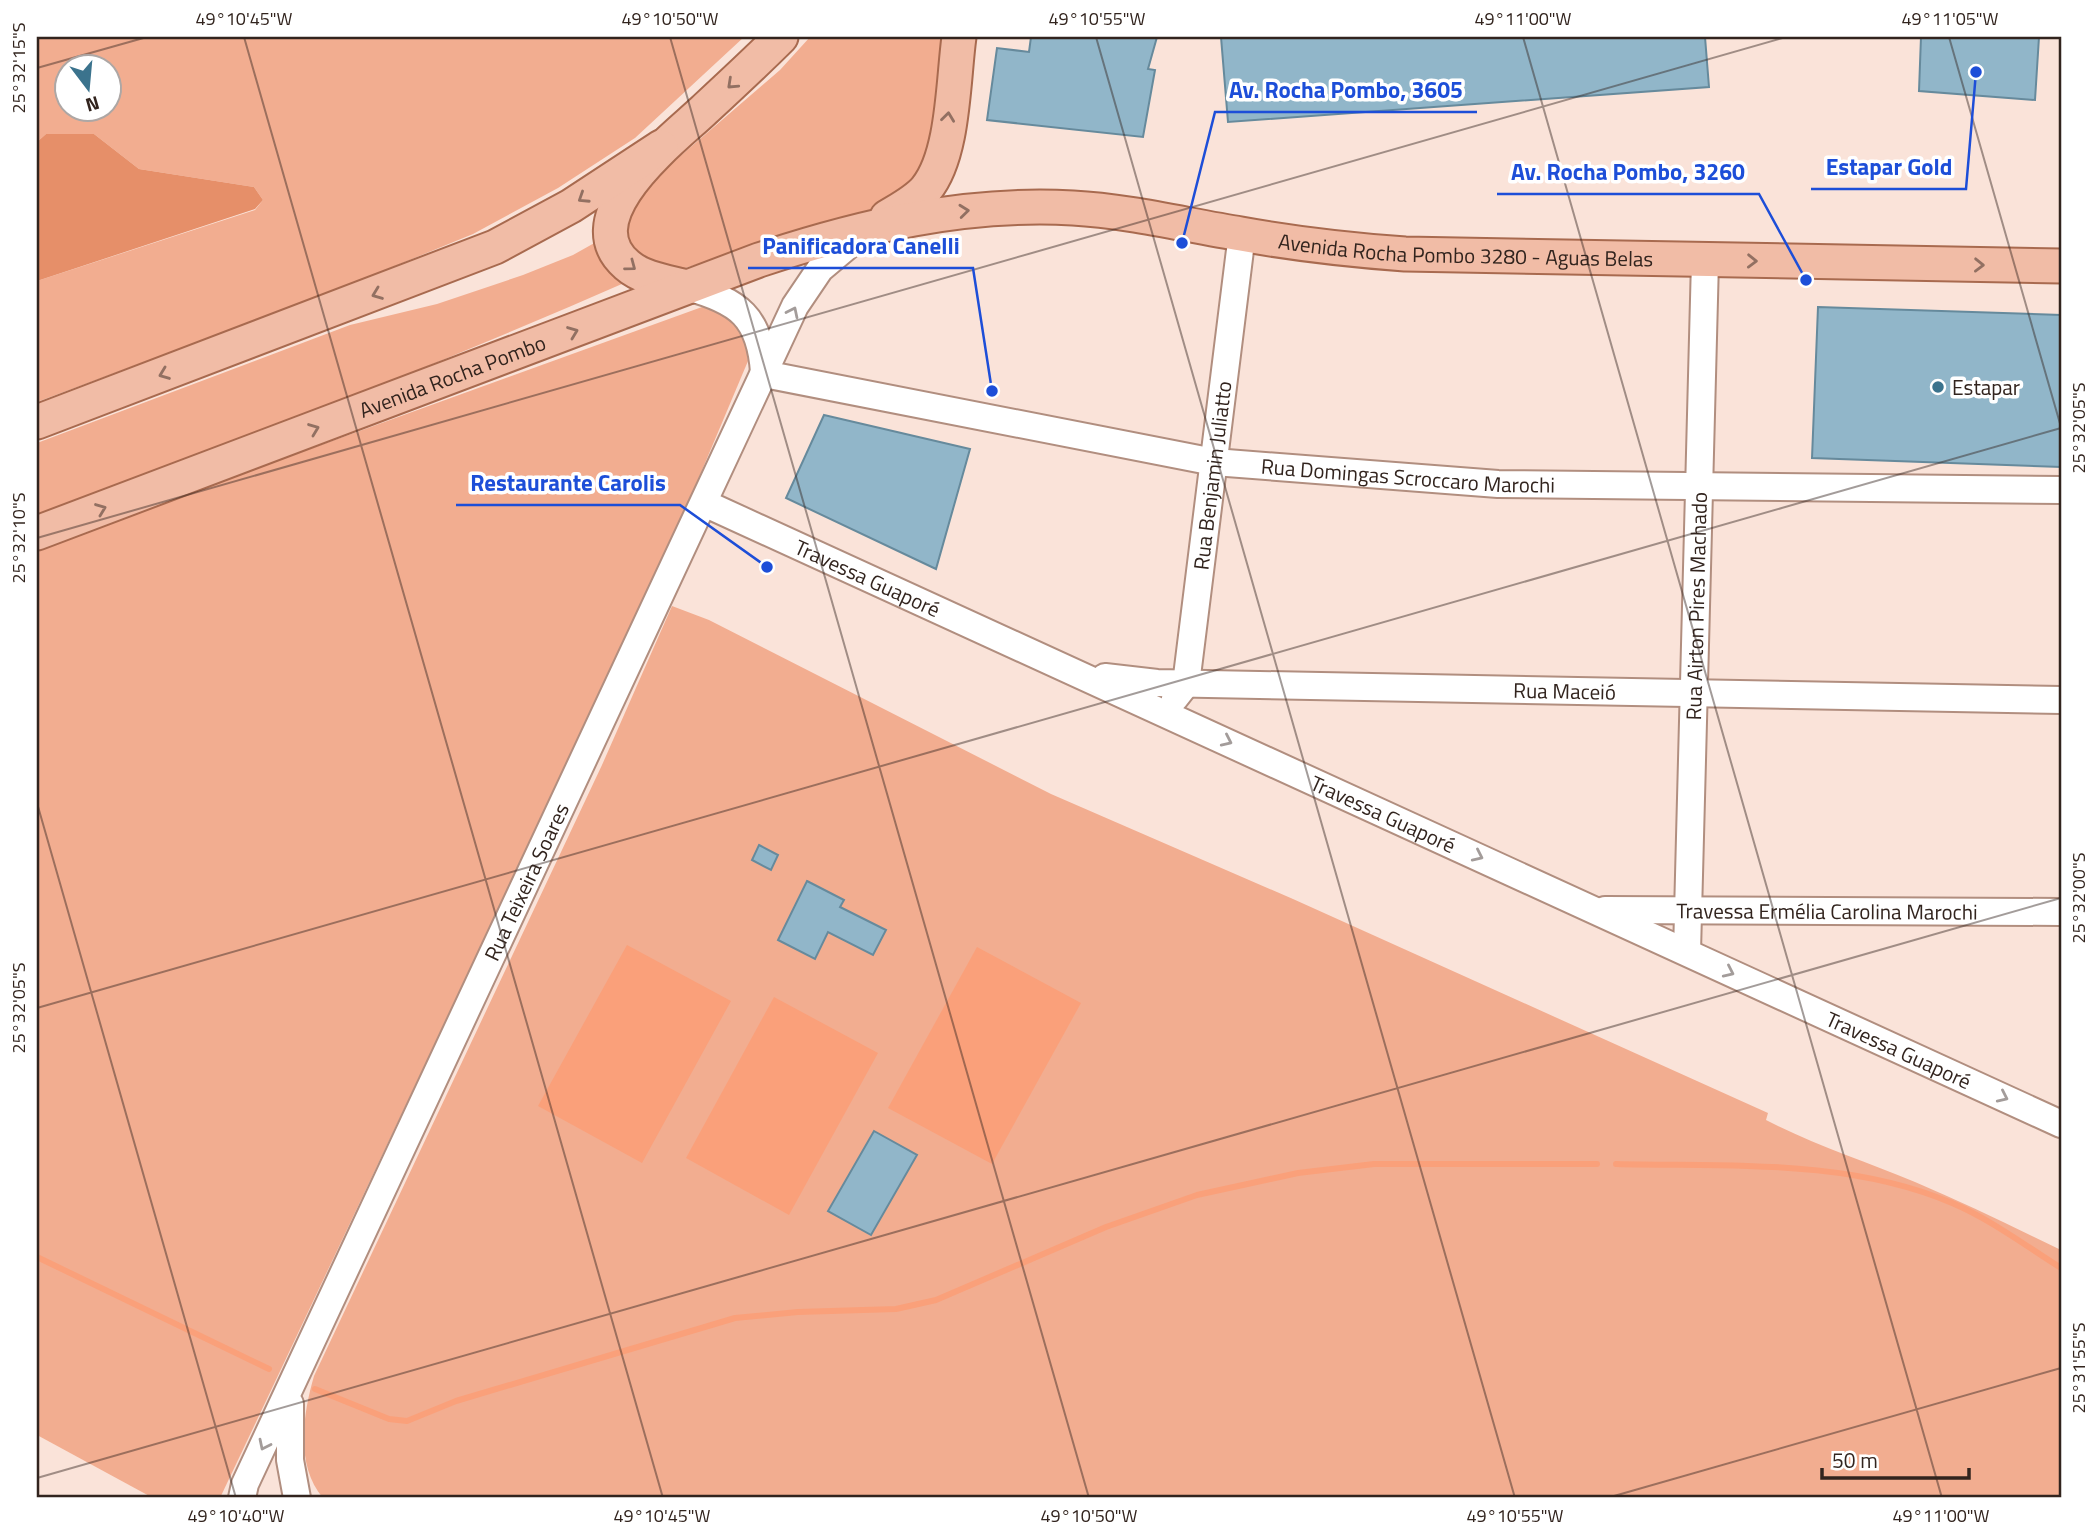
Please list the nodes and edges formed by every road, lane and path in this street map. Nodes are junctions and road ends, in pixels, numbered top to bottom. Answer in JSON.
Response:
{"nodes":[{"id":1,"x":781,"y":37,"type":"edge"},
{"id":2,"x":959,"y":37,"type":"edge"},
{"id":3,"x":661,"y":147,"type":"junction"},
{"id":4,"x":873,"y":226,"type":"junction"},
{"id":5,"x":1242,"y":234,"type":"junction"},
{"id":6,"x":1705,"y":261,"type":"junction"},
{"id":7,"x":2061,"y":266,"type":"edge"},
{"id":8,"x":687,"y":287,"type":"junction"},
{"id":9,"x":764,"y":374,"type":"junction"},
{"id":10,"x":37,"y":422,"type":"edge"},
{"id":11,"x":1214,"y":462,"type":"junction"},
{"id":12,"x":1699,"y":486,"type":"junction"},
{"id":13,"x":2061,"y":490,"type":"edge"},
{"id":14,"x":704,"y":503,"type":"junction"},
{"id":15,"x":37,"y":533,"type":"edge"},
{"id":16,"x":1186,"y":684,"type":"junction"},
{"id":17,"x":1694,"y":693,"type":"junction"},
{"id":18,"x":2061,"y":700,"type":"edge"},
{"id":19,"x":1158,"y":701,"type":"junction"},
{"id":20,"x":1594,"y":910,"type":"junction"},
{"id":21,"x":1688,"y":910,"type":"junction"},
{"id":22,"x":2061,"y":912,"type":"edge"},
{"id":23,"x":1687,"y":952,"type":"junction"},
{"id":24,"x":2061,"y":1124,"type":"edge"},
{"id":25,"x":290,"y":1392,"type":"junction"},
{"id":26,"x":290,"y":1460,"type":"junction"},
{"id":27,"x":242,"y":1498,"type":"edge"},
{"id":28,"x":298,"y":1498,"type":"edge"},
{"id":29,"x":310,"y":1498,"type":"edge"}],
"edges":[{"from":1,"to":3,"type":"main road","one_way":true},
{"from":4,"to":2,"type":"main road","name":"Rua Teixeira Soares","one_way":true},
{"from":3,"to":8,"type":"main road","one_way":true},
{"from":3,"to":10,"type":"main road","one_way":true},
{"from":4,"to":5,"type":"main road","name":"Avenida Rocha Pombo 3280 - Aguas Belas","one_way":true},
{"from":4,"to":8,"type":"main road","name":"Avenida Rocha Pombo"},
{"from":9,"to":4,"type":"street","name":"Rua Teixeira Soares","one_way":true},
{"from":5,"to":6,"type":"main road","name":"Avenida Rocha Pombo 3280 - Aguas Belas"},
{"from":5,"to":11,"type":"street","name":"Rua Benjamin Juliatto"},
{"from":6,"to":7,"type":"main road","name":"Avenida Rocha Pombo 3280 - Aguas Belas","one_way":true},
{"from":6,"to":12,"type":"street","name":"Rua Airton Pires Machado"},
{"from":8,"to":9,"type":"street"},
{"from":15,"to":8,"type":"main road","name":"Avenida Rocha Pombo","one_way":true},
{"from":9,"to":11,"type":"street","name":"Rua Domingas Scroccaro Marochi"},
{"from":9,"to":14,"type":"street","name":"Rua Teixeira Soares"},
{"from":11,"to":12,"type":"street","name":"Rua Domingas Scroccaro Marochi"},
{"from":11,"to":16,"type":"street","name":"Rua Benjamin Juliatto"},
{"from":12,"to":13,"type":"street","name":"Rua Domingas Scroccaro Marochi"},
{"from":12,"to":17,"type":"street","name":"Rua Airton Pires Machado"},
{"from":14,"to":19,"type":"street","name":"Travessa Guaporé"},
{"from":14,"to":25,"type":"street","name":"Rua Teixeira Soares"},
{"from":16,"to":17,"type":"street","name":"Rua Maceió"},
{"from":16,"to":19,"type":"street","name":"Rua Benjamin Juliatto"},
{"from":17,"to":18,"type":"street","name":"Rua Maceió"},
{"from":17,"to":21,"type":"street","name":"Rua Airton Pires Machado"},
{"from":19,"to":20,"type":"street","name":"Travessa Guaporé","one_way":true},
{"from":20,"to":21,"type":"street","name":"Travessa Ermélia Carolina Marochi"},
{"from":20,"to":23,"type":"street","name":"Travessa Guaporé"},
{"from":21,"to":22,"type":"street","name":"Travessa Ermélia Carolina Marochi"},
{"from":21,"to":23,"type":"street","name":"Rua Airton Pires Machado"},
{"from":23,"to":24,"type":"street","name":"Travessa Guaporé","one_way":true},
{"from":25,"to":26,"type":"street","name":"Rua Teixeira Soares"},
{"from":25,"to":27,"type":"street","name":"Rua Teixeira Soares","one_way":true},
{"from":26,"to":28,"type":"street","name":"Rua Teixeira Soares"},
{"from":26,"to":29,"type":"street"}]}
